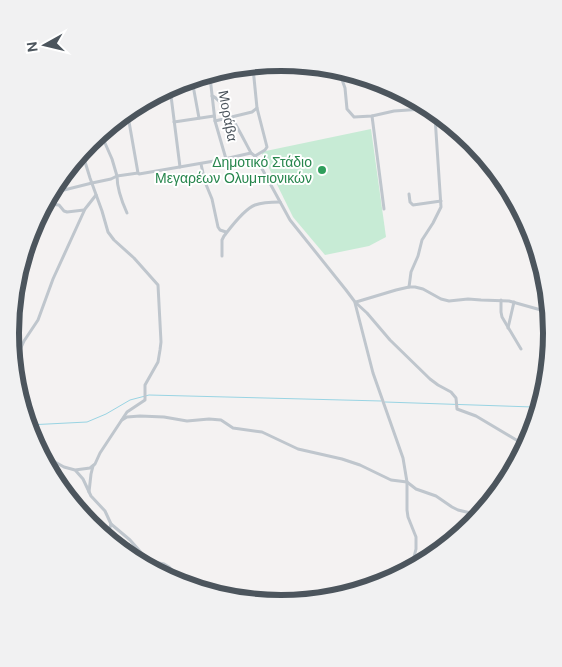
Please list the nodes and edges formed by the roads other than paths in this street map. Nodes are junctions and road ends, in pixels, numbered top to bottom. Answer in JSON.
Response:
{"nodes":[{"id":1,"x":253,"y":73,"type":"edge"},
{"id":2,"x":342,"y":78,"type":"edge"},
{"id":3,"x":210,"y":81,"type":"edge"},
{"id":4,"x":193,"y":86,"type":"edge"},
{"id":5,"x":171,"y":95,"type":"edge"},
{"id":6,"x":212,"y":96,"type":"junction"},
{"id":7,"x":257,"y":108,"type":"junction"},
{"id":8,"x":418,"y":109,"type":"edge"},
{"id":9,"x":214,"y":116,"type":"junction"},
{"id":10,"x":372,"y":116,"type":"junction"},
{"id":11,"x":230,"y":117,"type":"junction"},
{"id":12,"x":199,"y":118,"type":"junction"},
{"id":13,"x":129,"y":120,"type":"edge"},
{"id":14,"x":215,"y":121,"type":"junction"},
{"id":15,"x":435,"y":121,"type":"edge"},
{"id":16,"x":174,"y":122,"type":"junction"},
{"id":17,"x":104,"y":140,"type":"edge"},
{"id":18,"x":250,"y":153,"type":"junction"},
{"id":19,"x":255,"y":156,"type":"junction"},
{"id":20,"x":226,"y":159,"type":"junction"},
{"id":21,"x":85,"y":160,"type":"edge"},
{"id":22,"x":201,"y":164,"type":"junction"},
{"id":23,"x":180,"y":167,"type":"junction"},
{"id":24,"x":139,"y":173,"type":"junction"},
{"id":25,"x":117,"y":176,"type":"junction"},
{"id":26,"x":495,"y":182,"type":"edge"},
{"id":27,"x":92,"y":183,"type":"junction"},
{"id":28,"x":496,"y":186,"type":"dead end"},
{"id":29,"x":61,"y":191,"type":"edge"},
{"id":30,"x":96,"y":194,"type":"junction"},
{"id":31,"x":410,"y":194,"type":"dead end"},
{"id":32,"x":441,"y":201,"type":"junction"},
{"id":33,"x":280,"y":202,"type":"junction"},
{"id":34,"x":53,"y":204,"type":"edge"},
{"id":35,"x":384,"y":209,"type":"dead end"},
{"id":36,"x":84,"y":210,"type":"junction"},
{"id":37,"x":127,"y":213,"type":"dead end"},
{"id":38,"x":226,"y":232,"type":"junction"},
{"id":39,"x":222,"y":256,"type":"dead end"},
{"id":40,"x":409,"y":287,"type":"junction"},
{"id":41,"x":501,"y":300,"type":"junction"},
{"id":42,"x":355,"y":302,"type":"junction"},
{"id":43,"x":514,"y":302,"type":"junction"},
{"id":44,"x":542,"y":311,"type":"edge"},
{"id":45,"x":508,"y":328,"type":"junction"},
{"id":46,"x":521,"y":348,"type":"dead end"},
{"id":47,"x":19,"y":353,"type":"edge"},
{"id":48,"x":122,"y":420,"type":"junction"},
{"id":49,"x":519,"y":442,"type":"edge"},
{"id":50,"x":51,"y":459,"type":"edge"},
{"id":51,"x":55,"y":462,"type":"junction"},
{"id":52,"x":94,"y":464,"type":"junction"},
{"id":53,"x":57,"y":470,"type":"edge"},
{"id":54,"x":75,"y":470,"type":"junction"},
{"id":55,"x":407,"y":482,"type":"junction"},
{"id":56,"x":89,"y":492,"type":"junction"},
{"id":57,"x":472,"y":513,"type":"edge"},
{"id":58,"x":111,"y":524,"type":"junction"},
{"id":59,"x":108,"y":531,"type":"edge"},
{"id":60,"x":413,"y":561,"type":"edge"},
{"id":61,"x":175,"y":573,"type":"edge"}],
"edges":[{"from":1,"to":7,"type":"street"},
{"from":2,"to":10,"type":"street"},
{"from":3,"to":6,"type":"street","name":"Μοράβα"},
{"from":4,"to":12,"type":"street"},
{"from":5,"to":16,"type":"street"},
{"from":6,"to":9,"type":"street","name":"Μοράβα"},
{"from":6,"to":11,"type":"street"},
{"from":7,"to":11,"type":"street"},
{"from":7,"to":19,"type":"street"},
{"from":8,"to":10,"type":"street"},
{"from":9,"to":12,"type":"street"},
{"from":9,"to":14,"type":"street","name":"Μοράβα"},
{"from":10,"to":35,"type":"street"},
{"from":11,"to":14,"type":"street"},
{"from":11,"to":18,"type":"street"},
{"from":12,"to":16,"type":"street"},
{"from":13,"to":24,"type":"street"},
{"from":14,"to":20,"type":"street","name":"Μοράβα"},
{"from":15,"to":32,"type":"street"},
{"from":16,"to":23,"type":"street"},
{"from":17,"to":25,"type":"street"},
{"from":18,"to":19,"type":"street"},
{"from":18,"to":20,"type":"street"},
{"from":19,"to":33,"type":"street"},
{"from":20,"to":22,"type":"street"},
{"from":21,"to":27,"type":"street"},
{"from":22,"to":23,"type":"street"},
{"from":22,"to":38,"type":"street"},
{"from":23,"to":24,"type":"street"},
{"from":24,"to":25,"type":"street"},
{"from":25,"to":27,"type":"street"},
{"from":25,"to":37,"type":"street"},
{"from":26,"to":28,"type":"street"},
{"from":27,"to":29,"type":"street"},
{"from":27,"to":30,"type":"street"},
{"from":30,"to":36,"type":"street"},
{"from":30,"to":48,"type":"street"},
{"from":31,"to":32,"type":"street"},
{"from":32,"to":40,"type":"street"},
{"from":33,"to":38,"type":"street"},
{"from":33,"to":42,"type":"street"},
{"from":34,"to":36,"type":"street"},
{"from":36,"to":47,"type":"street"},
{"from":38,"to":39,"type":"street"},
{"from":40,"to":41,"type":"street"},
{"from":40,"to":42,"type":"street"},
{"from":41,"to":43,"type":"street"},
{"from":41,"to":45,"type":"street"},
{"from":42,"to":49,"type":"street"},
{"from":42,"to":55,"type":"street"},
{"from":43,"to":44,"type":"street"},
{"from":43,"to":45,"type":"street"},
{"from":45,"to":46,"type":"street"},
{"from":48,"to":52,"type":"street"},
{"from":48,"to":55,"type":"street"},
{"from":50,"to":51,"type":"street"},
{"from":51,"to":53,"type":"street"},
{"from":51,"to":54,"type":"street"},
{"from":52,"to":54,"type":"street"},
{"from":52,"to":56,"type":"street"},
{"from":54,"to":56,"type":"street"},
{"from":55,"to":57,"type":"street"},
{"from":55,"to":60,"type":"street"},
{"from":56,"to":58,"type":"street"},
{"from":58,"to":59,"type":"street"},
{"from":58,"to":61,"type":"street"}]}
